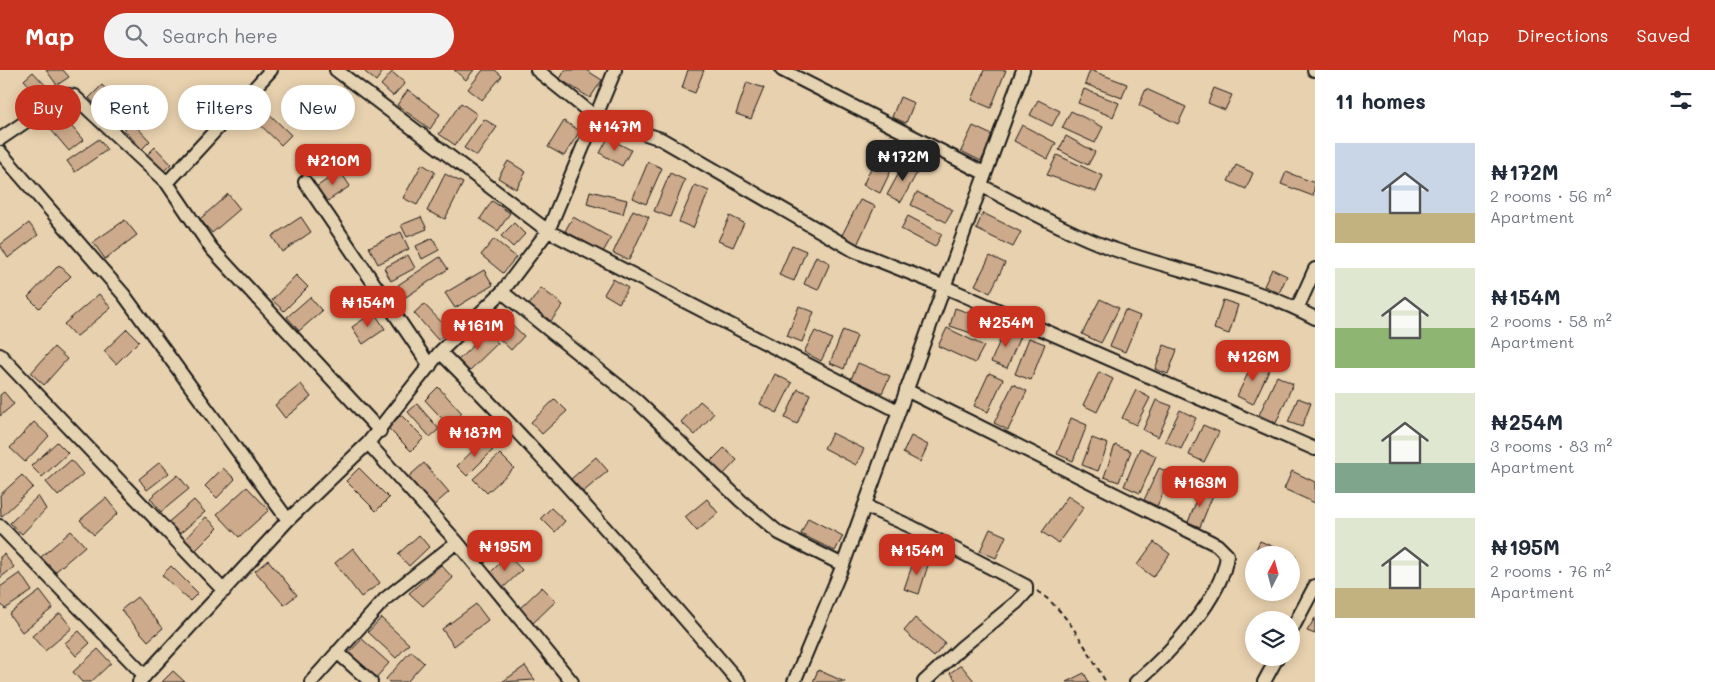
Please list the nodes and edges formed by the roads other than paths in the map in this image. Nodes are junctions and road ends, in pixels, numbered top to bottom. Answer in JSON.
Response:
{"nodes":[{"id":1,"x":270,"y":70,"type":"edge"},
{"id":2,"x":336,"y":70,"type":"edge"},
{"id":3,"x":537,"y":70,"type":"edge"},
{"id":4,"x":615,"y":70,"type":"edge"},
{"id":5,"x":782,"y":70,"type":"edge"},
{"id":6,"x":1023,"y":70,"type":"edge"},
{"id":7,"x":597,"y":118,"type":"junction"},
{"id":8,"x":0,"y":139,"type":"edge"},
{"id":9,"x":0,"y":152,"type":"edge"},
{"id":10,"x":984,"y":173,"type":"junction"},
{"id":11,"x":305,"y":182,"type":"dead end"},
{"id":12,"x":166,"y":183,"type":"junction"},
{"id":13,"x":982,"y":186,"type":"junction"},
{"id":14,"x":548,"y":231,"type":"junction"},
{"id":15,"x":1315,"y":269,"type":"edge"},
{"id":16,"x":945,"y":287,"type":"junction"},
{"id":17,"x":502,"y":292,"type":"junction"},
{"id":18,"x":1297,"y":308,"type":"junction"},
{"id":19,"x":1315,"y":318,"type":"edge"},
{"id":20,"x":440,"y":352,"type":"junction"},
{"id":21,"x":0,"y":355,"type":"edge"},
{"id":22,"x":430,"y":366,"type":"junction"},
{"id":23,"x":906,"y":390,"type":"junction"},
{"id":24,"x":898,"y":411,"type":"junction"},
{"id":25,"x":380,"y":431,"type":"junction"},
{"id":26,"x":368,"y":443,"type":"junction"},
{"id":27,"x":1315,"y":449,"type":"edge"},
{"id":28,"x":865,"y":506,"type":"junction"},
{"id":29,"x":288,"y":520,"type":"junction"},
{"id":30,"x":0,"y":526,"type":"edge"},
{"id":31,"x":457,"y":542,"type":"junction"},
{"id":32,"x":843,"y":566,"type":"junction"},
{"id":33,"x":1315,"y":586,"type":"edge"},
{"id":34,"x":224,"y":591,"type":"junction"},
{"id":35,"x":1300,"y":614,"type":"edge"},
{"id":36,"x":337,"y":652,"type":"junction"},
{"id":37,"x":1273,"y":666,"type":"edge"},
{"id":38,"x":142,"y":679,"type":"edge"},
{"id":39,"x":310,"y":682,"type":"edge"},
{"id":40,"x":371,"y":682,"type":"edge"},
{"id":41,"x":572,"y":682,"type":"edge"},
{"id":42,"x":739,"y":682,"type":"edge"},
{"id":43,"x":794,"y":682,"type":"edge"},
{"id":44,"x":924,"y":682,"type":"edge"},
{"id":45,"x":1136,"y":682,"type":"edge"},
{"id":46,"x":1264,"y":682,"type":"edge"}],
"edges":[{"from":1,"to":12,"type":"street"},
{"from":2,"to":14,"type":"street"},
{"from":3,"to":7,"type":"street"},
{"from":4,"to":7,"type":"street"},
{"from":5,"to":10,"type":"street"},
{"from":6,"to":10,"type":"street"},
{"from":7,"to":14,"type":"street"},
{"from":7,"to":16,"type":"street"},
{"from":8,"to":12,"type":"street"},
{"from":9,"to":29,"type":"street"},
{"from":10,"to":13,"type":"street"},
{"from":11,"to":22,"type":"street"},
{"from":12,"to":25,"type":"street"},
{"from":13,"to":16,"type":"street"},
{"from":13,"to":18,"type":"street"},
{"from":14,"to":17,"type":"street"},
{"from":14,"to":24,"type":"street"},
{"from":15,"to":18,"type":"street"},
{"from":16,"to":23,"type":"street"},
{"from":16,"to":27,"type":"street"},
{"from":17,"to":20,"type":"street"},
{"from":17,"to":32,"type":"street"},
{"from":18,"to":19,"type":"street"},
{"from":20,"to":22,"type":"street"},
{"from":20,"to":42,"type":"street"},
{"from":21,"to":34,"type":"street"},
{"from":22,"to":25,"type":"street"},
{"from":23,"to":24,"type":"street"},
{"from":23,"to":45,"type":"street"},
{"from":24,"to":28,"type":"street"},
{"from":25,"to":26,"type":"street"},
{"from":26,"to":29,"type":"street"},
{"from":26,"to":31,"type":"street"},
{"from":28,"to":32,"type":"street"},
{"from":28,"to":44,"type":"street"},
{"from":29,"to":34,"type":"street"},
{"from":30,"to":38,"type":"street"},
{"from":31,"to":36,"type":"street"},
{"from":31,"to":41,"type":"street"},
{"from":32,"to":43,"type":"street"},
{"from":33,"to":35,"type":"street"},
{"from":34,"to":38,"type":"street"},
{"from":36,"to":39,"type":"street"},
{"from":36,"to":40,"type":"street"},
{"from":37,"to":46,"type":"street"}]}
